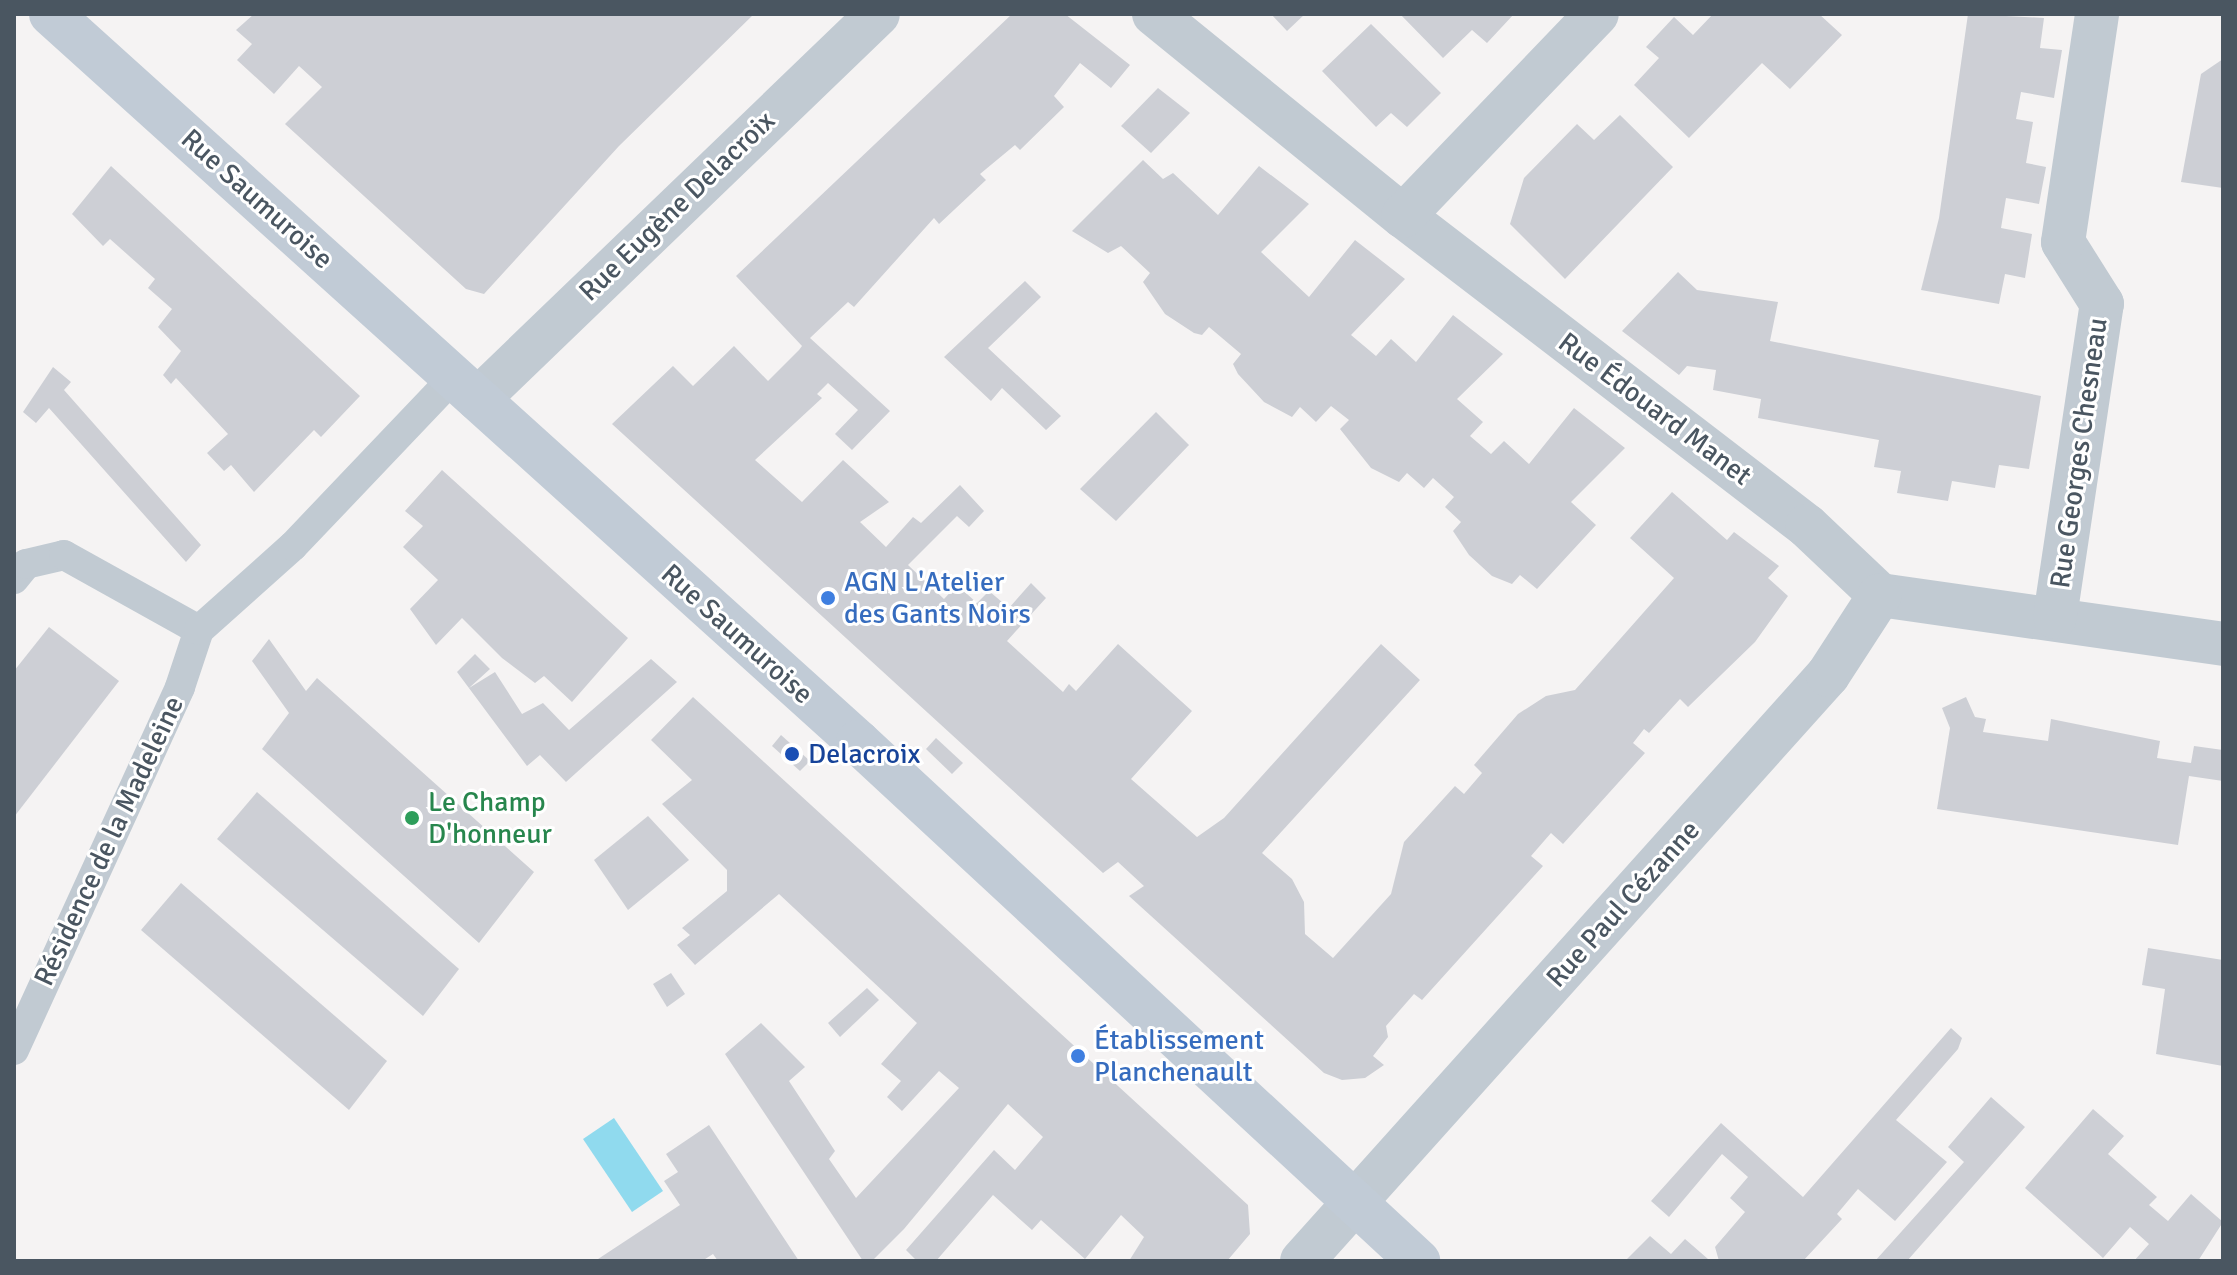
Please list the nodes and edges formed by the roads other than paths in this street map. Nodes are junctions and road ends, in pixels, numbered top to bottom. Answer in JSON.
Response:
{"nodes":[{"id":1,"x":51,"y":14,"type":"edge"},
{"id":2,"x":878,"y":14,"type":"edge"},
{"id":3,"x":1154,"y":14,"type":"edge"},
{"id":4,"x":1597,"y":14,"type":"edge"},
{"id":5,"x":2097,"y":14,"type":"edge"},
{"id":6,"x":1403,"y":216,"type":"junction"},
{"id":7,"x":466,"y":388,"type":"junction"},
{"id":8,"x":14,"y":579,"type":"edge"},
{"id":9,"x":1880,"y":595,"type":"junction"},
{"id":10,"x":2055,"y":617,"type":"junction"},
{"id":11,"x":199,"y":630,"type":"junction"},
{"id":12,"x":2223,"y":644,"type":"edge"},
{"id":13,"x":14,"y":1050,"type":"edge"},
{"id":14,"x":1350,"y":1200,"type":"junction"},
{"id":15,"x":1302,"y":1261,"type":"edge"},
{"id":16,"x":1418,"y":1261,"type":"edge"}],
"edges":[{"from":1,"to":7,"type":"main road","name":"Rue Saumuroise"},
{"from":2,"to":7,"type":"street","name":"Rue Eugène Delacroix"},
{"from":3,"to":6,"type":"street","name":"Rue Édouard Manet"},
{"from":4,"to":6,"type":"street"},
{"from":5,"to":10,"type":"street","name":"Rue Georges Chesneau"},
{"from":6,"to":9,"type":"street","name":"Rue Édouard Manet"},
{"from":7,"to":11,"type":"lane","name":"Résidence de la Madeleine"},
{"from":7,"to":14,"type":"main road","name":"Rue Saumuroise"},
{"from":8,"to":11,"type":"lane"},
{"from":9,"to":10,"type":"street"},
{"from":9,"to":14,"type":"street","name":"Rue Paul Cézanne"},
{"from":10,"to":12,"type":"street"},
{"from":11,"to":13,"type":"lane","name":"Résidence de la Madeleine"},
{"from":14,"to":15,"type":"street","name":"Rue Paul Cézanne"},
{"from":14,"to":16,"type":"main road","name":"Rue Saumuroise"}]}
